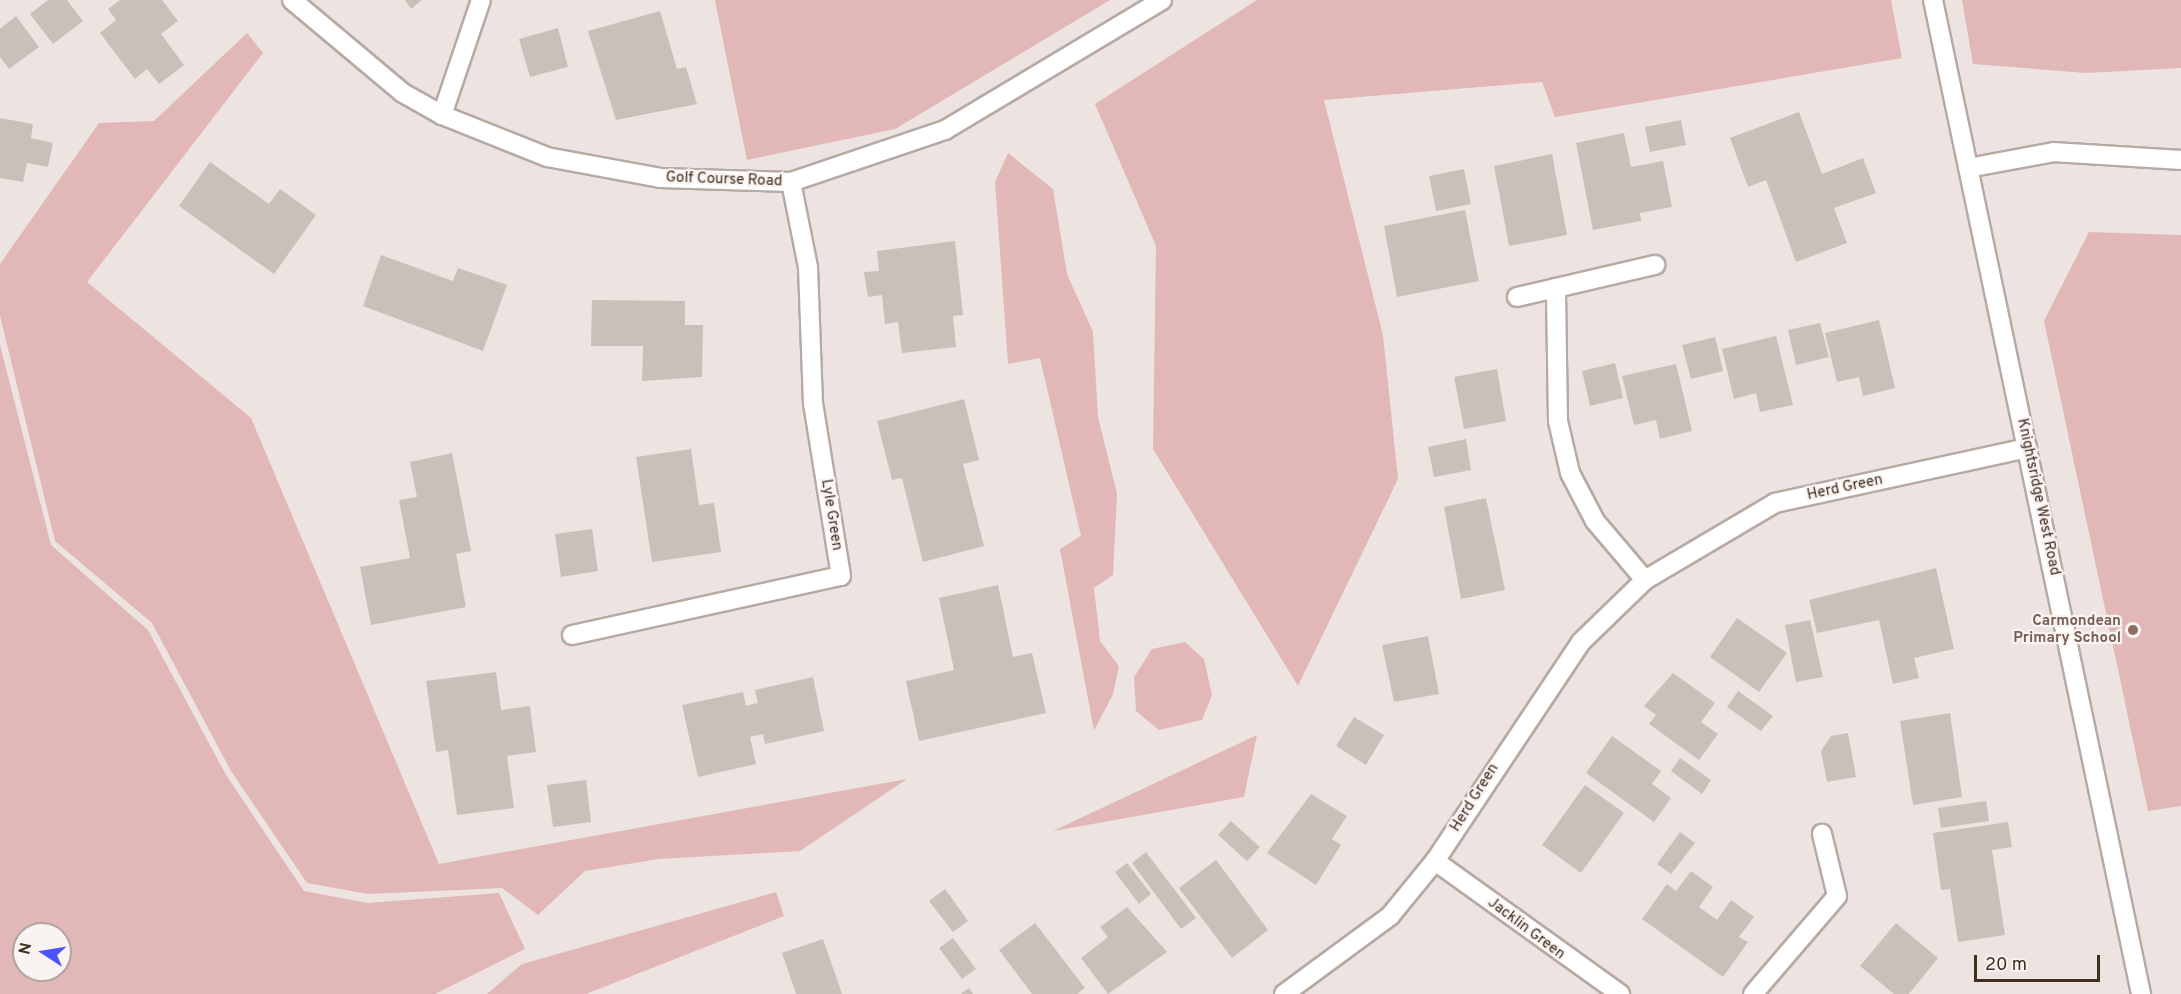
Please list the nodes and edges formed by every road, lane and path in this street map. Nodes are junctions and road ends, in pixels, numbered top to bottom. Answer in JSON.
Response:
{"nodes":[{"id":1,"x":292,"y":0,"type":"edge"},
{"id":2,"x":482,"y":0,"type":"edge"},
{"id":3,"x":1161,"y":0,"type":"edge"},
{"id":4,"x":1933,"y":0,"type":"edge"},
{"id":5,"x":442,"y":115,"type":"junction"},
{"id":6,"x":2181,"y":160,"type":"edge"},
{"id":7,"x":1968,"y":168,"type":"junction"},
{"id":8,"x":791,"y":182,"type":"junction"},
{"id":9,"x":1655,"y":265,"type":"dead end"},
{"id":10,"x":1556,"y":288,"type":"junction"},
{"id":11,"x":1517,"y":297,"type":"dead end"},
{"id":12,"x":2028,"y":448,"type":"junction"},
{"id":13,"x":1645,"y":580,"type":"junction"},
{"id":14,"x":572,"y":635,"type":"dead end"},
{"id":15,"x":1822,"y":834,"type":"dead end"},
{"id":16,"x":1435,"y":861,"type":"junction"},
{"id":17,"x":1284,"y":994,"type":"edge"},
{"id":18,"x":1620,"y":994,"type":"edge"},
{"id":19,"x":1753,"y":994,"type":"edge"},
{"id":20,"x":2141,"y":994,"type":"edge"}],
"edges":[{"from":1,"to":5,"type":"street","name":"Golf Course Road"},
{"from":2,"to":5,"type":"street"},
{"from":3,"to":8,"type":"street","name":"Golf Course Road"},
{"from":4,"to":7,"type":"street","name":"Knightsridge West Road"},
{"from":5,"to":8,"type":"street","name":"Golf Course Road"},
{"from":6,"to":7,"type":"street"},
{"from":7,"to":12,"type":"street","name":"Knightsridge West Road"},
{"from":8,"to":14,"type":"street","name":"Lyle Green"},
{"from":9,"to":10,"type":"street"},
{"from":10,"to":11,"type":"street"},
{"from":10,"to":13,"type":"street"},
{"from":12,"to":13,"type":"street","name":"Herd Green"},
{"from":12,"to":20,"type":"street","name":"Knightsridge West Road"},
{"from":13,"to":16,"type":"street","name":"Herd Green"},
{"from":15,"to":19,"type":"street"},
{"from":16,"to":17,"type":"street","name":"Herd Green"},
{"from":16,"to":18,"type":"street","name":"Jacklin Green"}]}
